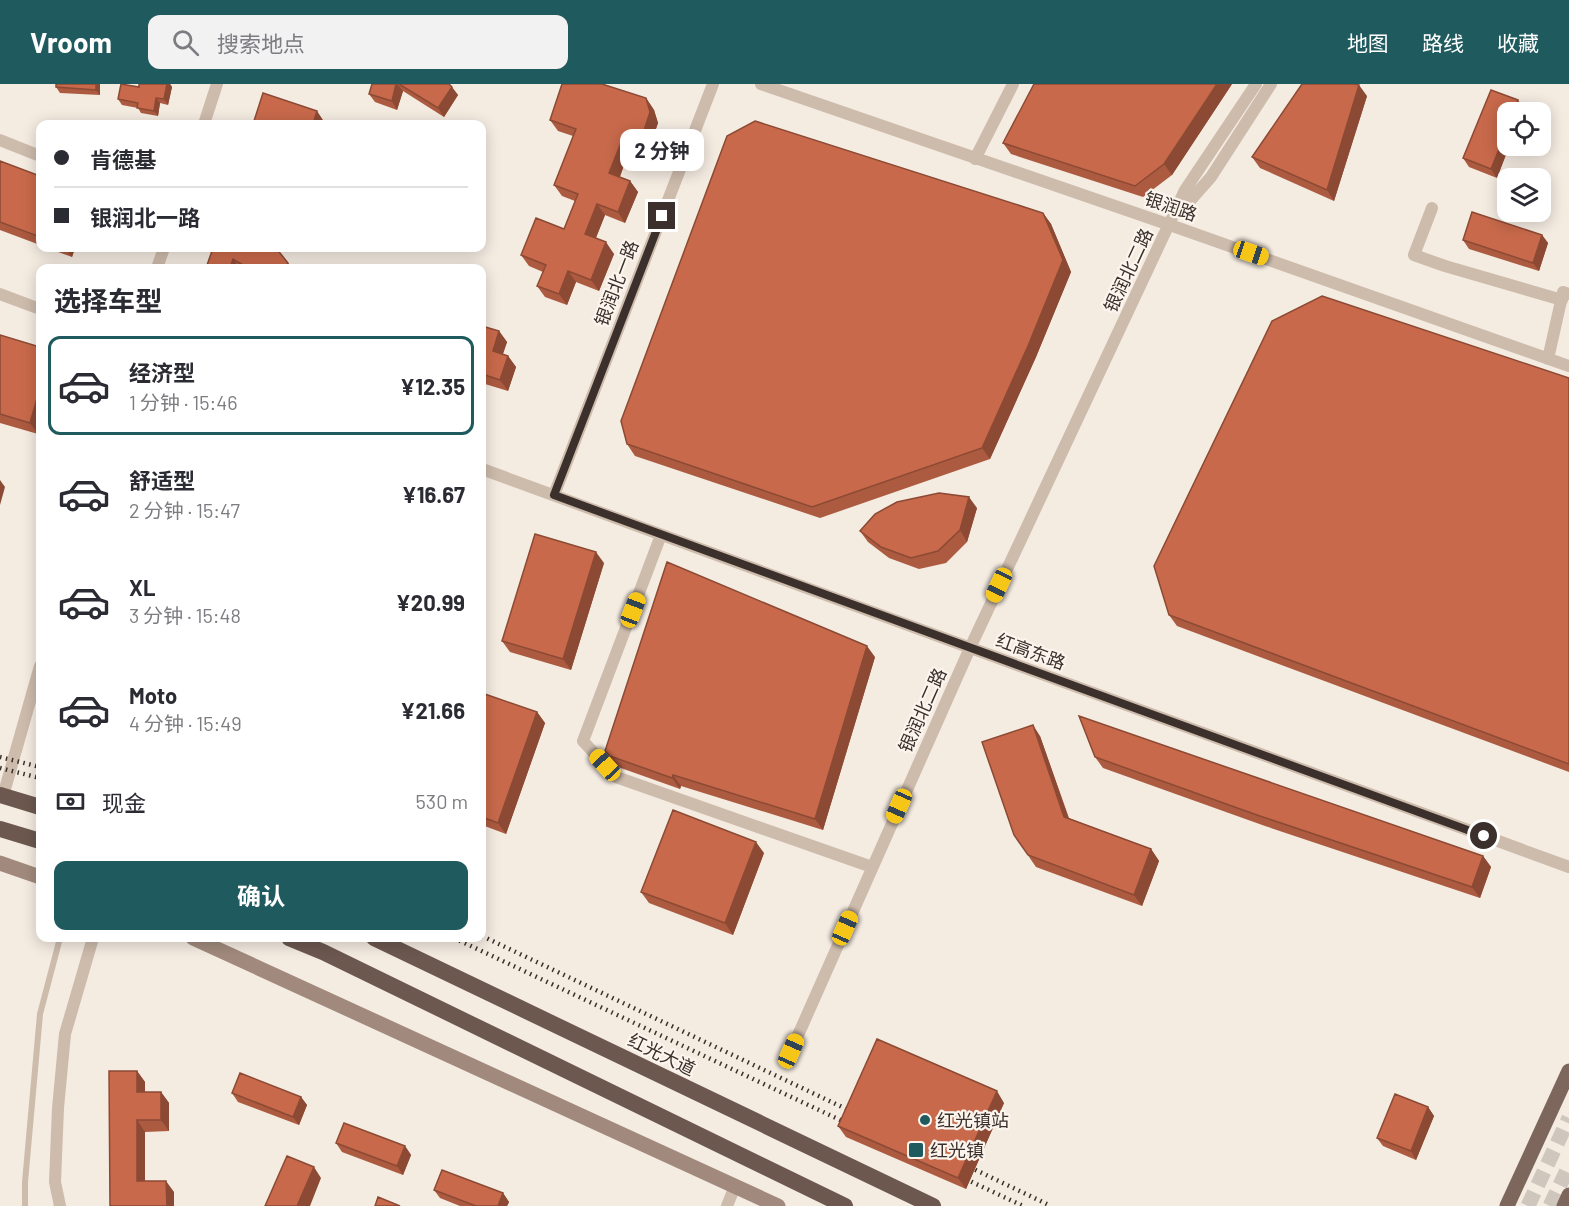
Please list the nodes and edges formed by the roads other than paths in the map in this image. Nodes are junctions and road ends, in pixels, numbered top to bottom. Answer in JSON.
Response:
{"nodes":[{"id":1,"x":217,"y":84,"type":"edge"},
{"id":2,"x":712,"y":84,"type":"edge"},
{"id":3,"x":761,"y":84,"type":"edge"},
{"id":4,"x":1013,"y":84,"type":"edge"},
{"id":5,"x":1256,"y":84,"type":"edge"},
{"id":6,"x":1271,"y":84,"type":"edge"},
{"id":7,"x":205,"y":120,"type":"edge"},
{"id":8,"x":0,"y":140,"type":"edge"},
{"id":9,"x":36,"y":154,"type":"edge"},
{"id":10,"x":975,"y":159,"type":"junction"},
{"id":11,"x":1431,"y":208,"type":"dead end"},
{"id":12,"x":1170,"y":225,"type":"junction"},
{"id":13,"x":0,"y":294,"type":"edge"},
{"id":14,"x":1565,"y":297,"type":"edge"},
{"id":15,"x":36,"y":308,"type":"edge"},
{"id":16,"x":1548,"y":359,"type":"junction"},
{"id":17,"x":1569,"y":366,"type":"edge"},
{"id":18,"x":486,"y":470,"type":"edge"},
{"id":19,"x":554,"y":495,"type":"junction"},
{"id":20,"x":661,"y":534,"type":"junction"},
{"id":21,"x":970,"y":648,"type":"junction"},
{"id":22,"x":36,"y":680,"type":"edge"},
{"id":23,"x":2,"y":795,"type":"edge"},
{"id":24,"x":36,"y":806,"type":"edge"},
{"id":25,"x":0,"y":829,"type":"edge"},
{"id":26,"x":36,"y":840,"type":"edge"},
{"id":27,"x":0,"y":863,"type":"edge"},
{"id":28,"x":873,"y":867,"type":"junction"},
{"id":29,"x":1569,"y":867,"type":"edge"},
{"id":30,"x":36,"y":876,"type":"edge"},
{"id":31,"x":59,"y":942,"type":"edge"},
{"id":32,"x":92,"y":942,"type":"edge"},
{"id":33,"x":202,"y":942,"type":"edge"},
{"id":34,"x":299,"y":942,"type":"edge"},
{"id":35,"x":382,"y":942,"type":"edge"},
{"id":36,"x":791,"y":1051,"type":"dead end"},
{"id":37,"x":1569,"y":1071,"type":"edge"},
{"id":38,"x":735,"y":1186,"type":"junction"},
{"id":39,"x":1569,"y":1195,"type":"edge"},
{"id":40,"x":25,"y":1206,"type":"edge"},
{"id":41,"x":60,"y":1206,"type":"edge"},
{"id":42,"x":727,"y":1206,"type":"edge"},
{"id":43,"x":778,"y":1206,"type":"edge"},
{"id":44,"x":845,"y":1206,"type":"edge"},
{"id":45,"x":933,"y":1206,"type":"edge"},
{"id":46,"x":1507,"y":1206,"type":"edge"},
{"id":47,"x":1564,"y":1206,"type":"edge"}],
"edges":[{"from":1,"to":7,"type":"street"},
{"from":2,"to":19,"type":"street","name":"银润北一路"},
{"from":3,"to":10,"type":"street","name":"银润路"},
{"from":4,"to":10,"type":"street"},
{"from":5,"to":12,"type":"street"},
{"from":6,"to":12,"type":"street"},
{"from":8,"to":9,"type":"street"},
{"from":10,"to":12,"type":"street","name":"银润路"},
{"from":11,"to":14,"type":"street"},
{"from":12,"to":16,"type":"street","name":"银润路"},
{"from":12,"to":21,"type":"street","name":"银润北二路"},
{"from":13,"to":15,"type":"street"},
{"from":14,"to":16,"type":"street"},
{"from":16,"to":17,"type":"street","name":"银润路"},
{"from":18,"to":19,"type":"street","name":"红高东路"},
{"from":19,"to":20,"type":"street","name":"红高东路"},
{"from":20,"to":21,"type":"street","name":"红高东路"},
{"from":20,"to":28,"type":"street"},
{"from":21,"to":28,"type":"street","name":"银润北二路"},
{"from":21,"to":29,"type":"street","name":"红高东路"},
{"from":22,"to":23,"type":"street"},
{"from":23,"to":24,"type":"highway"},
{"from":25,"to":26,"type":"highway"},
{"from":27,"to":30,"type":"main road"},
{"from":28,"to":36,"type":"street","name":"银润北二路"},
{"from":31,"to":40,"type":"lane"},
{"from":32,"to":41,"type":"street"},
{"from":33,"to":38,"type":"main road"},
{"from":34,"to":44,"type":"highway"},
{"from":35,"to":45,"type":"highway","name":"红光大道"},
{"from":37,"to":46,"type":"main road"},
{"from":38,"to":42,"type":"street"},
{"from":38,"to":43,"type":"main road"},
{"from":39,"to":47,"type":"main road"}]}
